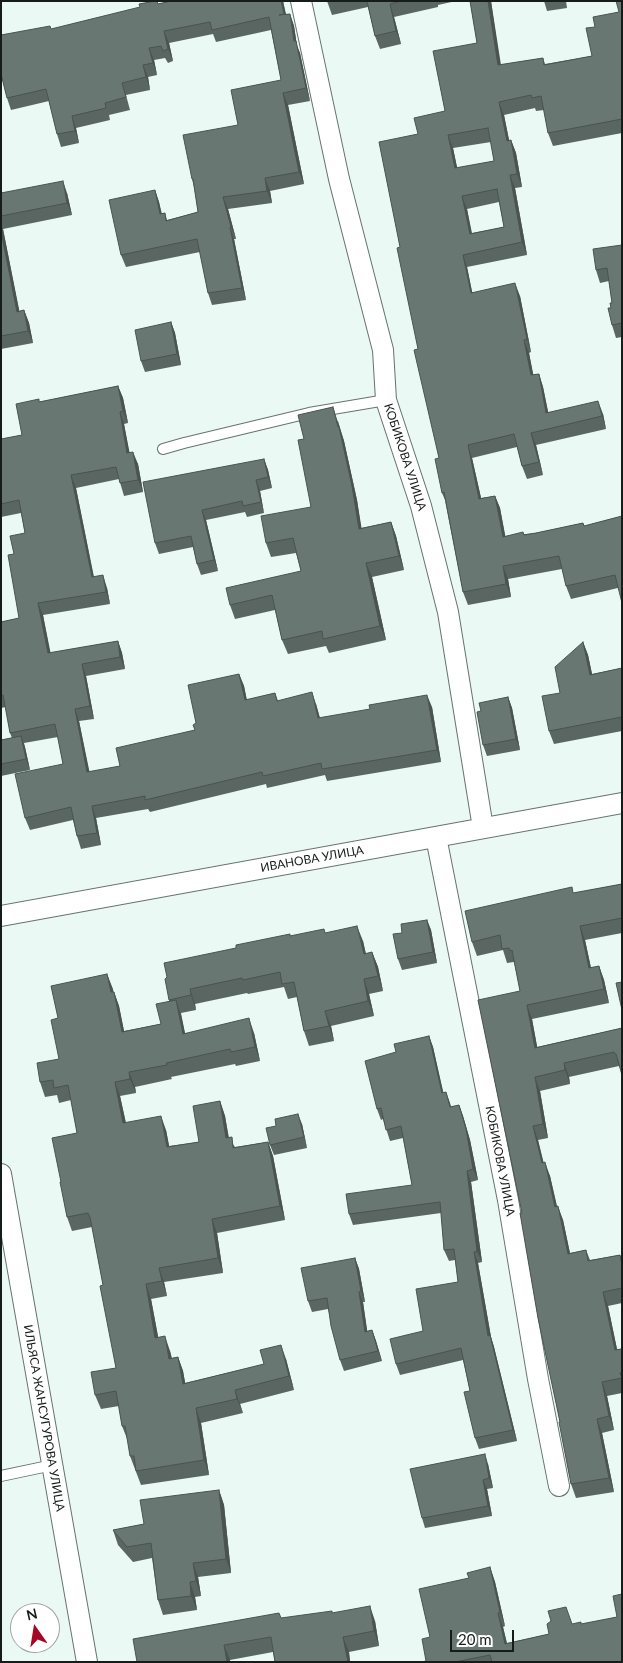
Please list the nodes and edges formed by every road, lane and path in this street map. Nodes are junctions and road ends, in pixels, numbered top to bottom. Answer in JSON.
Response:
{"nodes":[{"id":1,"x":301,"y":1,"type":"edge"},
{"id":2,"x":386,"y":400,"type":"junction"},
{"id":3,"x":163,"y":449,"type":"dead end"},
{"id":4,"x":622,"y":803,"type":"edge"},
{"id":5,"x":482,"y":828,"type":"junction"},
{"id":6,"x":436,"y":837,"type":"junction"},
{"id":7,"x":1,"y":916,"type":"edge"},
{"id":8,"x":1,"y":1174,"type":"edge"},
{"id":9,"x":52,"y":1465,"type":"junction"},
{"id":10,"x":1,"y":1476,"type":"edge"},
{"id":11,"x":559,"y":1486,"type":"dead end"},
{"id":12,"x":87,"y":1662,"type":"edge"}],
"edges":[{"from":1,"to":2,"type":"street","name":"КОБИКОВА УЛИЦА"},
{"from":2,"to":3,"type":"lane"},
{"from":2,"to":5,"type":"street","name":"КОБИКОВА УЛИЦА"},
{"from":4,"to":5,"type":"street","name":"ИВАНОВА УЛИЦА"},
{"from":5,"to":6,"type":"street","name":"ИВАНОВА УЛИЦА"},
{"from":6,"to":7,"type":"street","name":"ИВАНОВА УЛИЦА"},
{"from":6,"to":11,"type":"street","name":"КОБИКОВА УЛИЦА"},
{"from":8,"to":9,"type":"street","name":"ИЛЬЯСА ЖАНСУГУРОВА УЛИЦА"},
{"from":9,"to":10,"type":"lane"},
{"from":9,"to":12,"type":"street","name":"ИЛЬЯСА ЖАНСУГУРОВА УЛИЦА"}]}
